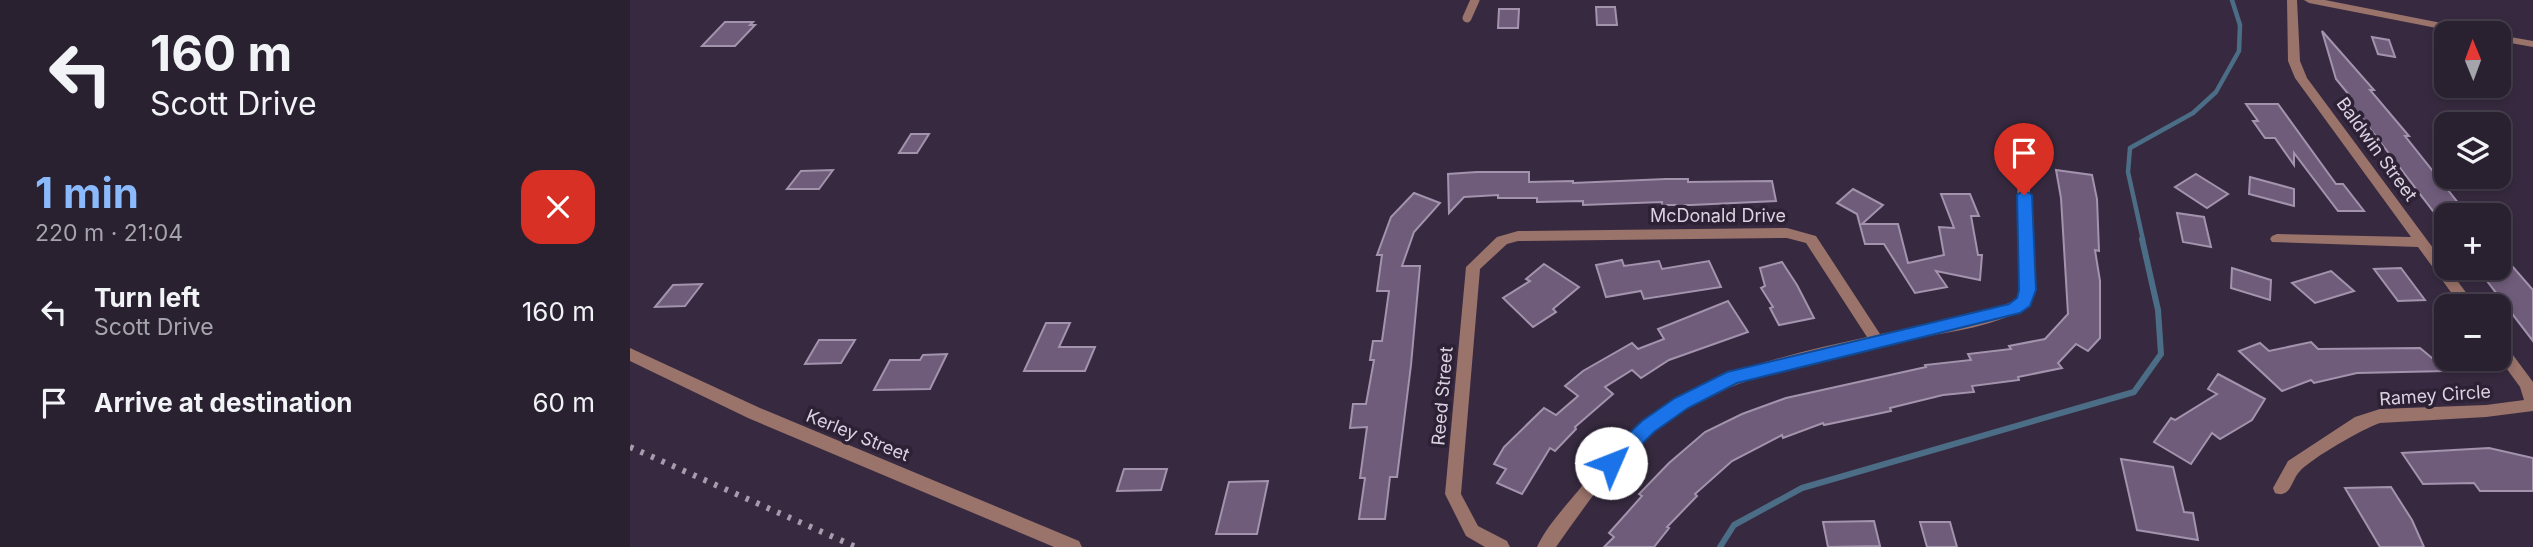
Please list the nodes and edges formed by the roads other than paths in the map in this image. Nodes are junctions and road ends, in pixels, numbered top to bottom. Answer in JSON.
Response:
{"nodes":[{"id":1,"x":1475,"y":0,"type":"edge"},
{"id":2,"x":2292,"y":0,"type":"edge"},
{"id":3,"x":2309,"y":0,"type":"edge"},
{"id":4,"x":1467,"y":18,"type":"dead end"},
{"id":5,"x":2434,"y":25,"type":"edge"},
{"id":6,"x":2511,"y":40,"type":"edge"},
{"id":7,"x":2533,"y":44,"type":"edge"},
{"id":8,"x":2024,"y":172,"type":"dead end"},
{"id":9,"x":2277,"y":239,"type":"dead end"},
{"id":10,"x":1503,"y":240,"type":"joint"},
{"id":11,"x":2421,"y":242,"type":"junction"},
{"id":12,"x":2460,"y":294,"type":"edge"},
{"id":13,"x":1877,"y":341,"type":"junction"},
{"id":14,"x":630,"y":354,"type":"edge"},
{"id":15,"x":2511,"y":363,"type":"edge"},
{"id":16,"x":2533,"y":404,"type":"edge"},
{"id":17,"x":2281,"y":488,"type":"dead end"},
{"id":18,"x":1073,"y":547,"type":"edge"},
{"id":19,"x":1502,"y":547,"type":"edge"},
{"id":20,"x":1546,"y":547,"type":"edge"}],
"edges":[{"from":1,"to":4,"type":"lane"},
{"from":2,"to":11,"type":"street","name":"Baldwin Street"},
{"from":3,"to":5,"type":"street"},
{"from":6,"to":7,"type":"street"},
{"from":8,"to":13,"type":"street"},
{"from":9,"to":11,"type":"street"},
{"from":10,"to":13,"type":"street","name":"McDonald Drive"},
{"from":10,"to":19,"type":"street","name":"Reed Street"},
{"from":11,"to":12,"type":"street","name":"Baldwin Street"},
{"from":13,"to":20,"type":"street"},
{"from":14,"to":18,"type":"street","name":"Kerley Street"},
{"from":15,"to":16,"type":"street"},
{"from":16,"to":17,"type":"street","name":"Ramey Circle"}]}
